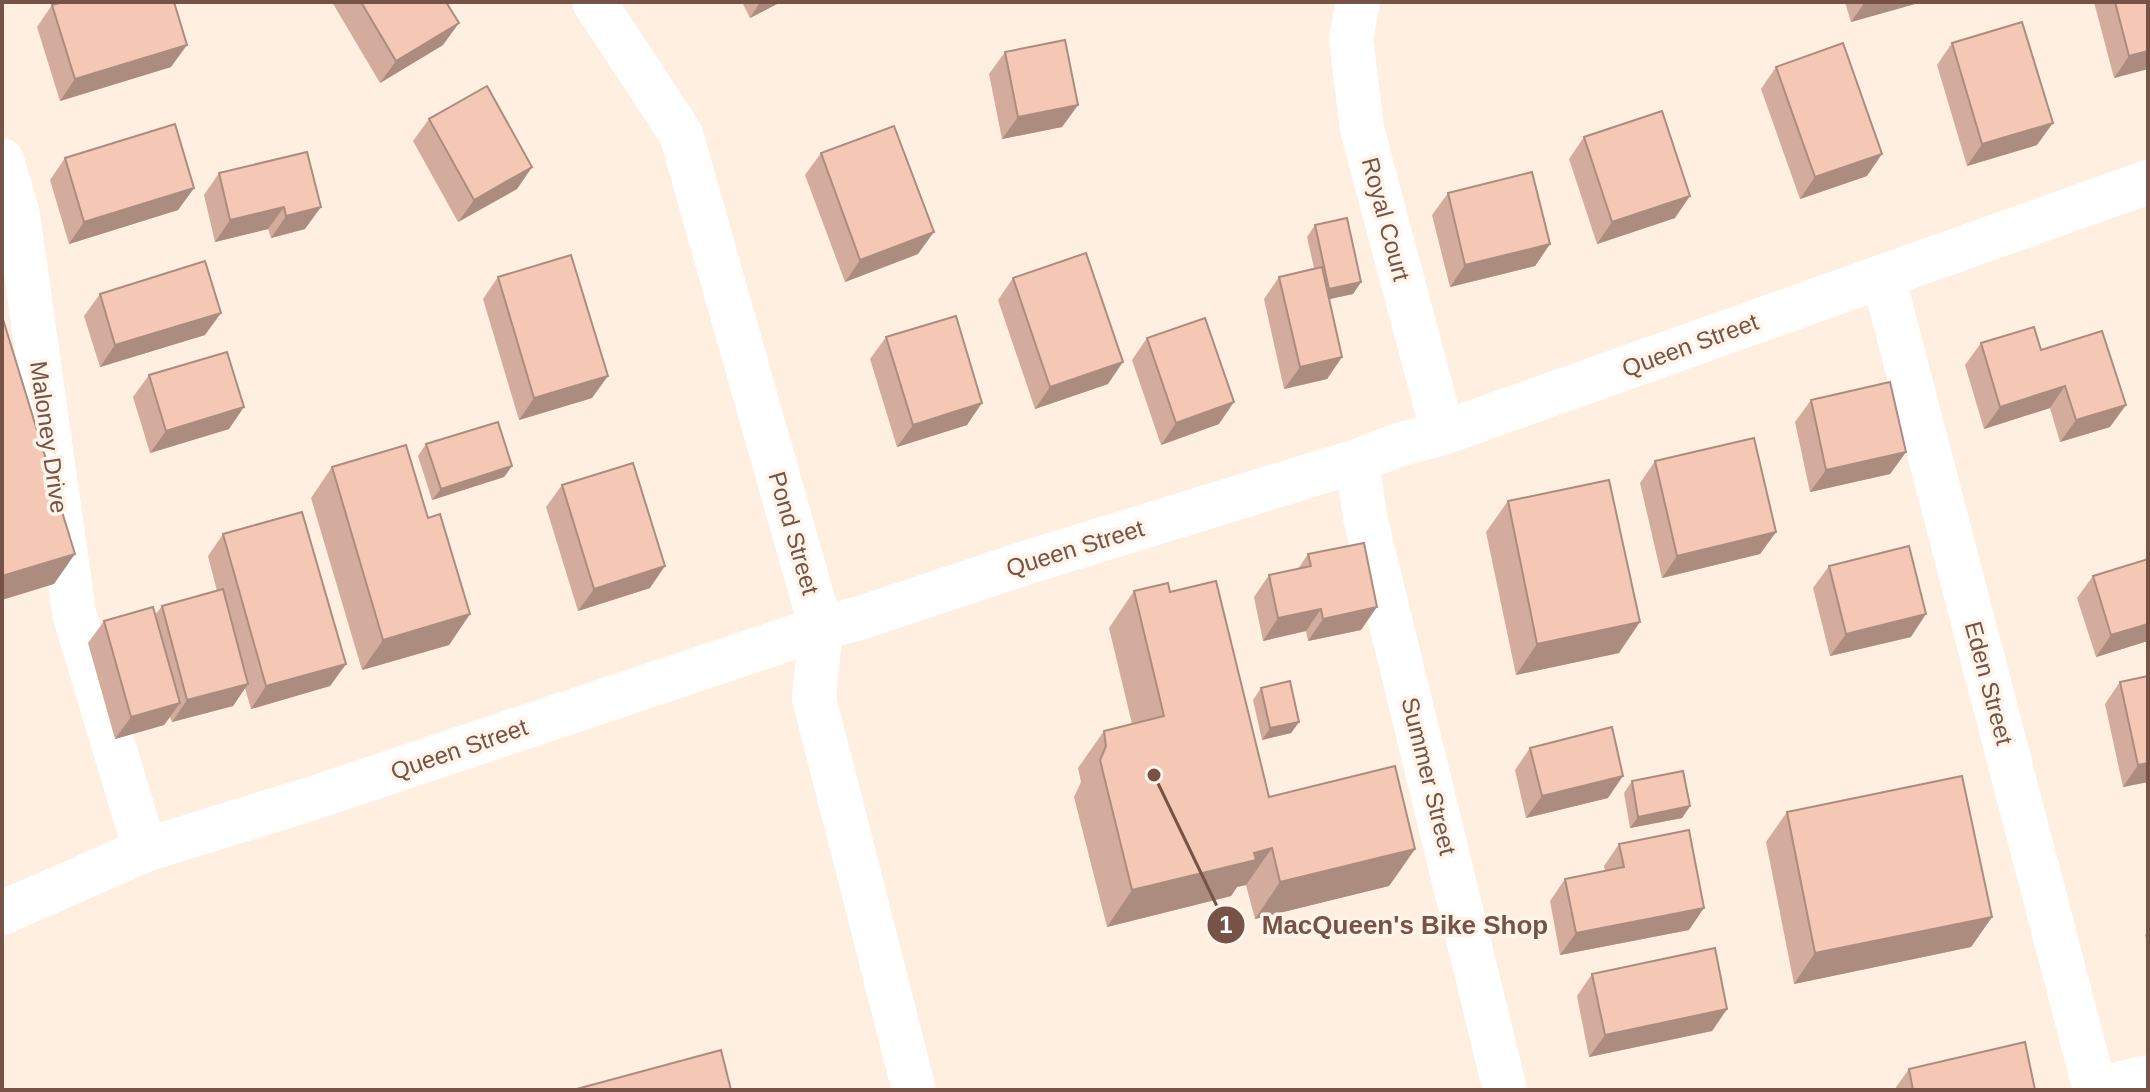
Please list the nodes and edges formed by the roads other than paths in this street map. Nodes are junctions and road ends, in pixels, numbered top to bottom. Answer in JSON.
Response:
{"nodes":[{"id":1,"x":594,"y":2,"type":"edge"},
{"id":2,"x":1358,"y":2,"type":"edge"},
{"id":3,"x":2,"y":160,"type":"edge"},
{"id":4,"x":2148,"y":182,"type":"edge"},
{"id":5,"x":1883,"y":276,"type":"junction"},
{"id":6,"x":1443,"y":433,"type":"junction"},
{"id":7,"x":1357,"y":461,"type":"junction"},
{"id":8,"x":821,"y":628,"type":"junction"},
{"id":9,"x":145,"y":850,"type":"junction"},
{"id":10,"x":2,"y":913,"type":"edge"},
{"id":11,"x":2148,"y":1077,"type":"edge"},
{"id":12,"x":914,"y":1090,"type":"edge"},
{"id":13,"x":1505,"y":1090,"type":"edge"},
{"id":14,"x":2095,"y":1090,"type":"edge"}],
"edges":[{"from":1,"to":8,"type":"street","name":"Pond Street"},
{"from":2,"to":6,"type":"street","name":"Royal Court"},
{"from":3,"to":9,"type":"street","name":"Maloney Drive"},
{"from":4,"to":5,"type":"street","name":"Queen Street"},
{"from":5,"to":6,"type":"street","name":"Queen Street"},
{"from":5,"to":14,"type":"street","name":"Eden Street"},
{"from":6,"to":7,"type":"street","name":"Queen Street"},
{"from":7,"to":8,"type":"street","name":"Queen Street"},
{"from":7,"to":13,"type":"street","name":"Summer Street"},
{"from":8,"to":9,"type":"street","name":"Queen Street"},
{"from":8,"to":12,"type":"street","name":"Pond Street"},
{"from":9,"to":10,"type":"street","name":"Queen Street"},
{"from":11,"to":14,"type":"street"}]}
